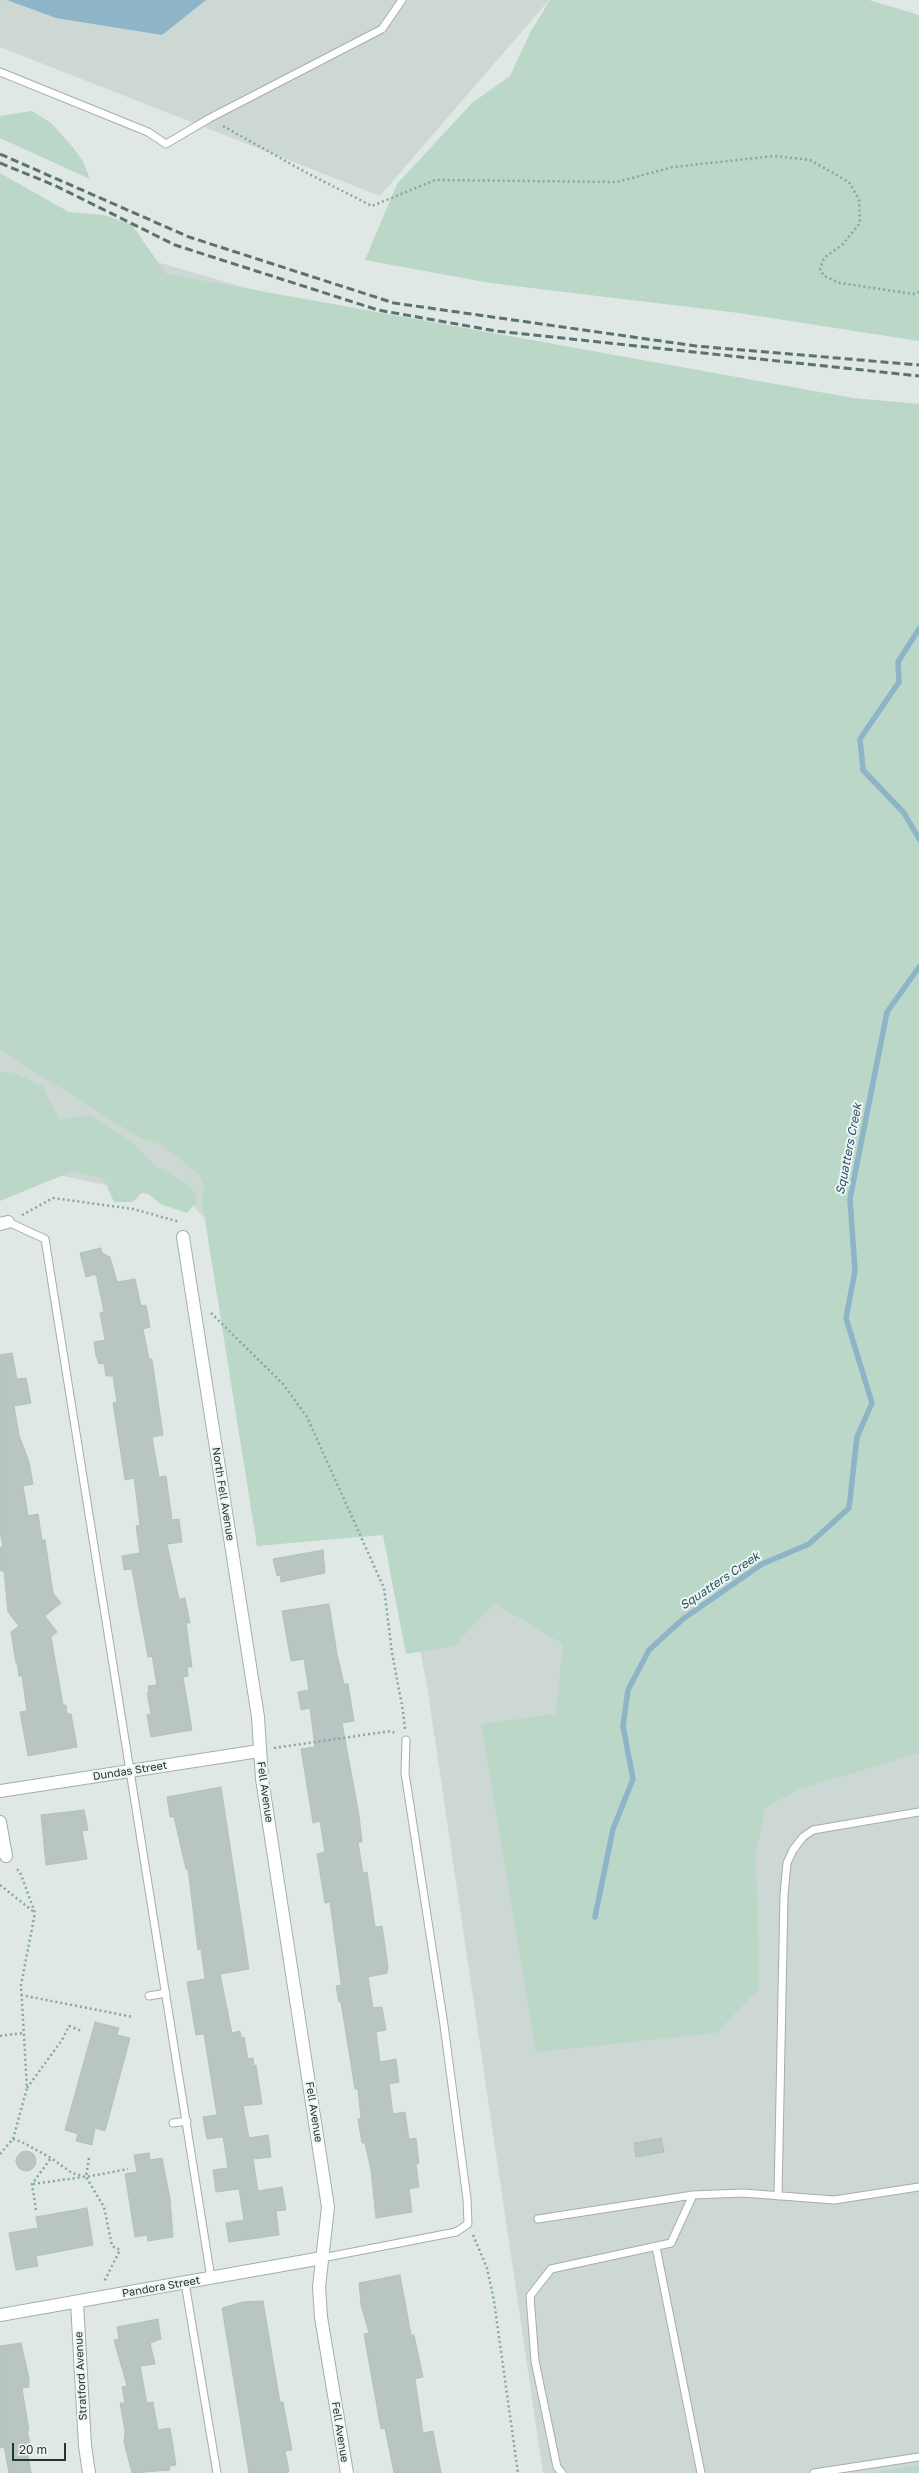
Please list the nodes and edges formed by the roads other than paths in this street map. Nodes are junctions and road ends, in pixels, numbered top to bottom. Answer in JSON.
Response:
{"nodes":[{"id":1,"x":402,"y":0,"type":"edge"},
{"id":2,"x":0,"y":72,"type":"edge"},
{"id":3,"x":4,"y":1223,"type":"edge"},
{"id":4,"x":183,"y":1238,"type":"dead end"},
{"id":5,"x":406,"y":1740,"type":"road end"},
{"id":6,"x":259,"y":1751,"type":"junction"},
{"id":7,"x":131,"y":1771,"type":"junction"},
{"id":8,"x":0,"y":1791,"type":"edge"},
{"id":9,"x":919,"y":1812,"type":"edge"},
{"id":10,"x":0,"y":1822,"type":"edge"},
{"id":11,"x":6,"y":1856,"type":"road end"},
{"id":12,"x":166,"y":1992,"type":"junction"},
{"id":13,"x":149,"y":1996,"type":"dead end"},
{"id":14,"x":187,"y":2121,"type":"junction"},
{"id":15,"x":173,"y":2123,"type":"dead end"},
{"id":16,"x":919,"y":2187,"type":"edge"},
{"id":17,"x":693,"y":2195,"type":"junction"},
{"id":18,"x":778,"y":2196,"type":"junction"},
{"id":19,"x":538,"y":2220,"type":"dead end"},
{"id":20,"x":656,"y":2247,"type":"junction"},
{"id":21,"x":322,"y":2258,"type":"junction"},
{"id":22,"x":211,"y":2278,"type":"junction"},
{"id":23,"x":185,"y":2282,"type":"junction"},
{"id":24,"x":77,"y":2302,"type":"junction"},
{"id":25,"x":0,"y":2314,"type":"edge"},
{"id":26,"x":919,"y":2457,"type":"edge"},
{"id":27,"x":89,"y":2473,"type":"edge"},
{"id":28,"x":217,"y":2473,"type":"edge"},
{"id":29,"x":347,"y":2473,"type":"edge"},
{"id":30,"x":562,"y":2473,"type":"edge"},
{"id":31,"x":701,"y":2473,"type":"edge"},
{"id":32,"x":814,"y":2473,"type":"edge"}],
"edges":[{"from":1,"to":2,"type":"lane"},
{"from":3,"to":7,"type":"lane"},
{"from":4,"to":6,"type":"street","name":"North Fell Avenue"},
{"from":5,"to":21,"type":"lane"},
{"from":6,"to":7,"type":"street","name":"Dundas Street"},
{"from":6,"to":21,"type":"street","name":"Fell Avenue"},
{"from":7,"to":8,"type":"street","name":"Dundas Street"},
{"from":7,"to":12,"type":"lane"},
{"from":9,"to":18,"type":"lane"},
{"from":10,"to":11,"type":"street"},
{"from":12,"to":13,"type":"lane"},
{"from":12,"to":14,"type":"lane"},
{"from":14,"to":15,"type":"lane"},
{"from":14,"to":22,"type":"lane"},
{"from":16,"to":18,"type":"lane"},
{"from":17,"to":18,"type":"lane"},
{"from":17,"to":19,"type":"lane"},
{"from":17,"to":20,"type":"lane"},
{"from":20,"to":30,"type":"lane"},
{"from":20,"to":31,"type":"lane"},
{"from":21,"to":22,"type":"street","name":"Pandora Street"},
{"from":21,"to":29,"type":"street","name":"Fell Avenue"},
{"from":22,"to":23,"type":"street","name":"Pandora Street"},
{"from":23,"to":24,"type":"street","name":"Pandora Street"},
{"from":23,"to":28,"type":"lane"},
{"from":24,"to":25,"type":"street","name":"Pandora Street"},
{"from":24,"to":27,"type":"street","name":"Stratford Avenue"},
{"from":26,"to":32,"type":"lane"}]}
